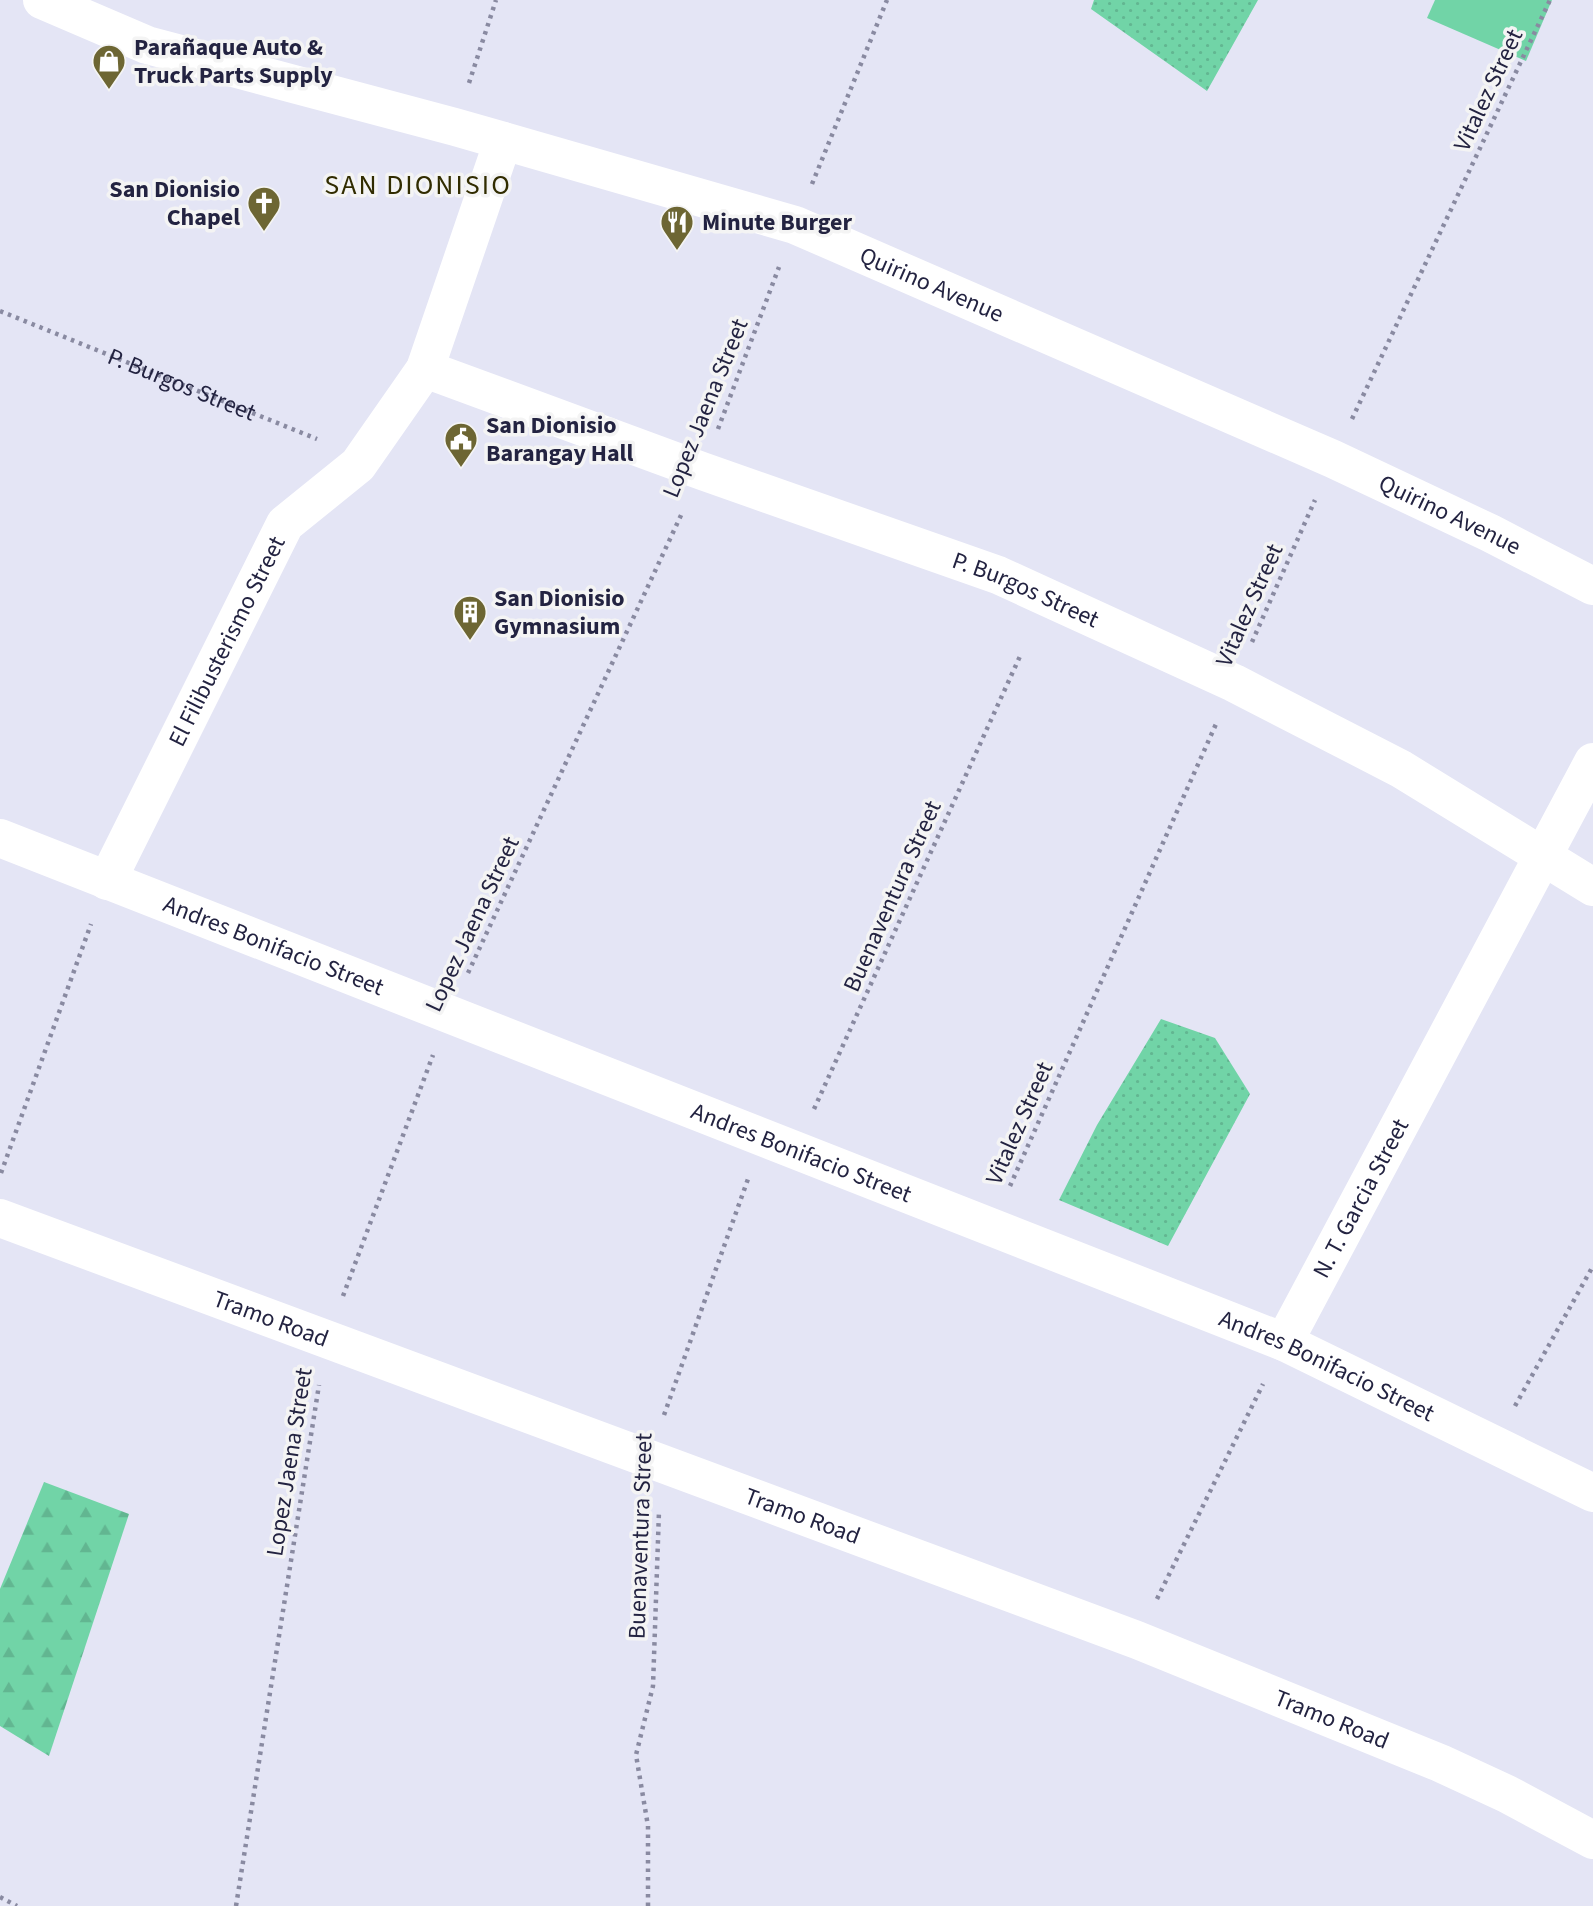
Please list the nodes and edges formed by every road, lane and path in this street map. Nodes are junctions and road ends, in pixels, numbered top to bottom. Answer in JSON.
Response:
{"nodes":[{"id":1,"x":42,"y":0,"type":"edge"},
{"id":2,"x":496,"y":0,"type":"edge"},
{"id":3,"x":887,"y":0,"type":"edge"},
{"id":4,"x":1550,"y":0,"type":"edge"},
{"id":5,"x":455,"y":127,"type":"junction"},
{"id":6,"x":503,"y":141,"type":"junction"},
{"id":7,"x":795,"y":225,"type":"junction"},
{"id":8,"x":0,"y":312,"type":"edge"},
{"id":9,"x":425,"y":369,"type":"junction"},
{"id":10,"x":362,"y":457,"type":"junction"},
{"id":11,"x":1333,"y":459,"type":"junction"},
{"id":12,"x":702,"y":471,"type":"junction"},
{"id":13,"x":1593,"y":586,"type":"edge"},
{"id":14,"x":1021,"y":654,"type":"dead end"},
{"id":15,"x":1234,"y":683,"type":"junction"},
{"id":16,"x":1593,"y":762,"type":"edge"},
{"id":17,"x":0,"y":838,"type":"edge"},
{"id":18,"x":1542,"y":856,"type":"junction"},
{"id":19,"x":107,"y":880,"type":"junction"},
{"id":20,"x":1593,"y":887,"type":"edge"},
{"id":21,"x":448,"y":1016,"type":"junction"},
{"id":22,"x":779,"y":1145,"type":"junction"},
{"id":23,"x":0,"y":1176,"type":"edge"},
{"id":24,"x":0,"y":1218,"type":"edge"},
{"id":25,"x":992,"y":1228,"type":"junction"},
{"id":26,"x":1593,"y":1266,"type":"edge"},
{"id":27,"x":326,"y":1339,"type":"junction"},
{"id":28,"x":1283,"y":1342,"type":"junction"},
{"id":29,"x":1493,"y":1444,"type":"junction"},
{"id":30,"x":660,"y":1464,"type":"junction"},
{"id":31,"x":1593,"y":1493,"type":"edge"},
{"id":32,"x":1137,"y":1640,"type":"junction"},
{"id":33,"x":1593,"y":1840,"type":"edge"},
{"id":34,"x":0,"y":1897,"type":"edge"},
{"id":35,"x":17,"y":1906,"type":"edge"},
{"id":36,"x":236,"y":1906,"type":"edge"},
{"id":37,"x":648,"y":1906,"type":"edge"}],
"edges":[{"from":1,"to":5,"type":"street","name":"Quirino Avenue"},
{"from":2,"to":5,"type":"path"},
{"from":3,"to":7,"type":"path","name":"Lopez Jaena Street"},
{"from":4,"to":11,"type":"path","name":"Vitalez Street"},
{"from":5,"to":6,"type":"street","name":"Quirino Avenue"},
{"from":6,"to":7,"type":"street","name":"Quirino Avenue"},
{"from":6,"to":9,"type":"street","name":"El Filibusterismo Street"},
{"from":7,"to":11,"type":"street","name":"Quirino Avenue"},
{"from":7,"to":12,"type":"path","name":"Lopez Jaena Street"},
{"from":8,"to":10,"type":"path","name":"P. Burgos Street"},
{"from":9,"to":10,"type":"street","name":"El Filibusterismo Street"},
{"from":9,"to":12,"type":"street","name":"P. Burgos Street"},
{"from":10,"to":19,"type":"street","name":"El Filibusterismo Street"},
{"from":11,"to":13,"type":"street","name":"Quirino Avenue"},
{"from":11,"to":15,"type":"path","name":"Vitalez Street"},
{"from":12,"to":15,"type":"street","name":"P. Burgos Street"},
{"from":12,"to":21,"type":"path","name":"Lopez Jaena Street"},
{"from":14,"to":22,"type":"path","name":"Buenaventura Street"},
{"from":15,"to":18,"type":"street","name":"P. Burgos Street"},
{"from":15,"to":25,"type":"path","name":"Vitalez Street"},
{"from":16,"to":18,"type":"street","name":"N. T. Garcia Street"},
{"from":17,"to":19,"type":"street","name":"Andres Bonifacio Street"},
{"from":18,"to":20,"type":"street","name":"P. Burgos Street"},
{"from":18,"to":28,"type":"street","name":"N. T. Garcia Street"},
{"from":19,"to":21,"type":"street","name":"Andres Bonifacio Street"},
{"from":19,"to":23,"type":"path"},
{"from":21,"to":22,"type":"street","name":"Andres Bonifacio Street"},
{"from":21,"to":27,"type":"path","name":"Lopez Jaena Street"},
{"from":22,"to":25,"type":"street","name":"Andres Bonifacio Street"},
{"from":22,"to":30,"type":"path","name":"Buenaventura Street"},
{"from":24,"to":27,"type":"street","name":"Tramo Road"},
{"from":25,"to":28,"type":"street","name":"Andres Bonifacio Street"},
{"from":26,"to":29,"type":"path"},
{"from":27,"to":30,"type":"street","name":"Tramo Road"},
{"from":27,"to":36,"type":"path","name":"Lopez Jaena Street"},
{"from":28,"to":29,"type":"street","name":"Andres Bonifacio Street"},
{"from":28,"to":32,"type":"path"},
{"from":29,"to":31,"type":"street","name":"Andres Bonifacio Street"},
{"from":30,"to":32,"type":"street","name":"Tramo Road"},
{"from":30,"to":37,"type":"path","name":"Buenaventura Street"},
{"from":32,"to":33,"type":"street","name":"Tramo Road"},
{"from":34,"to":35,"type":"path"}]}
